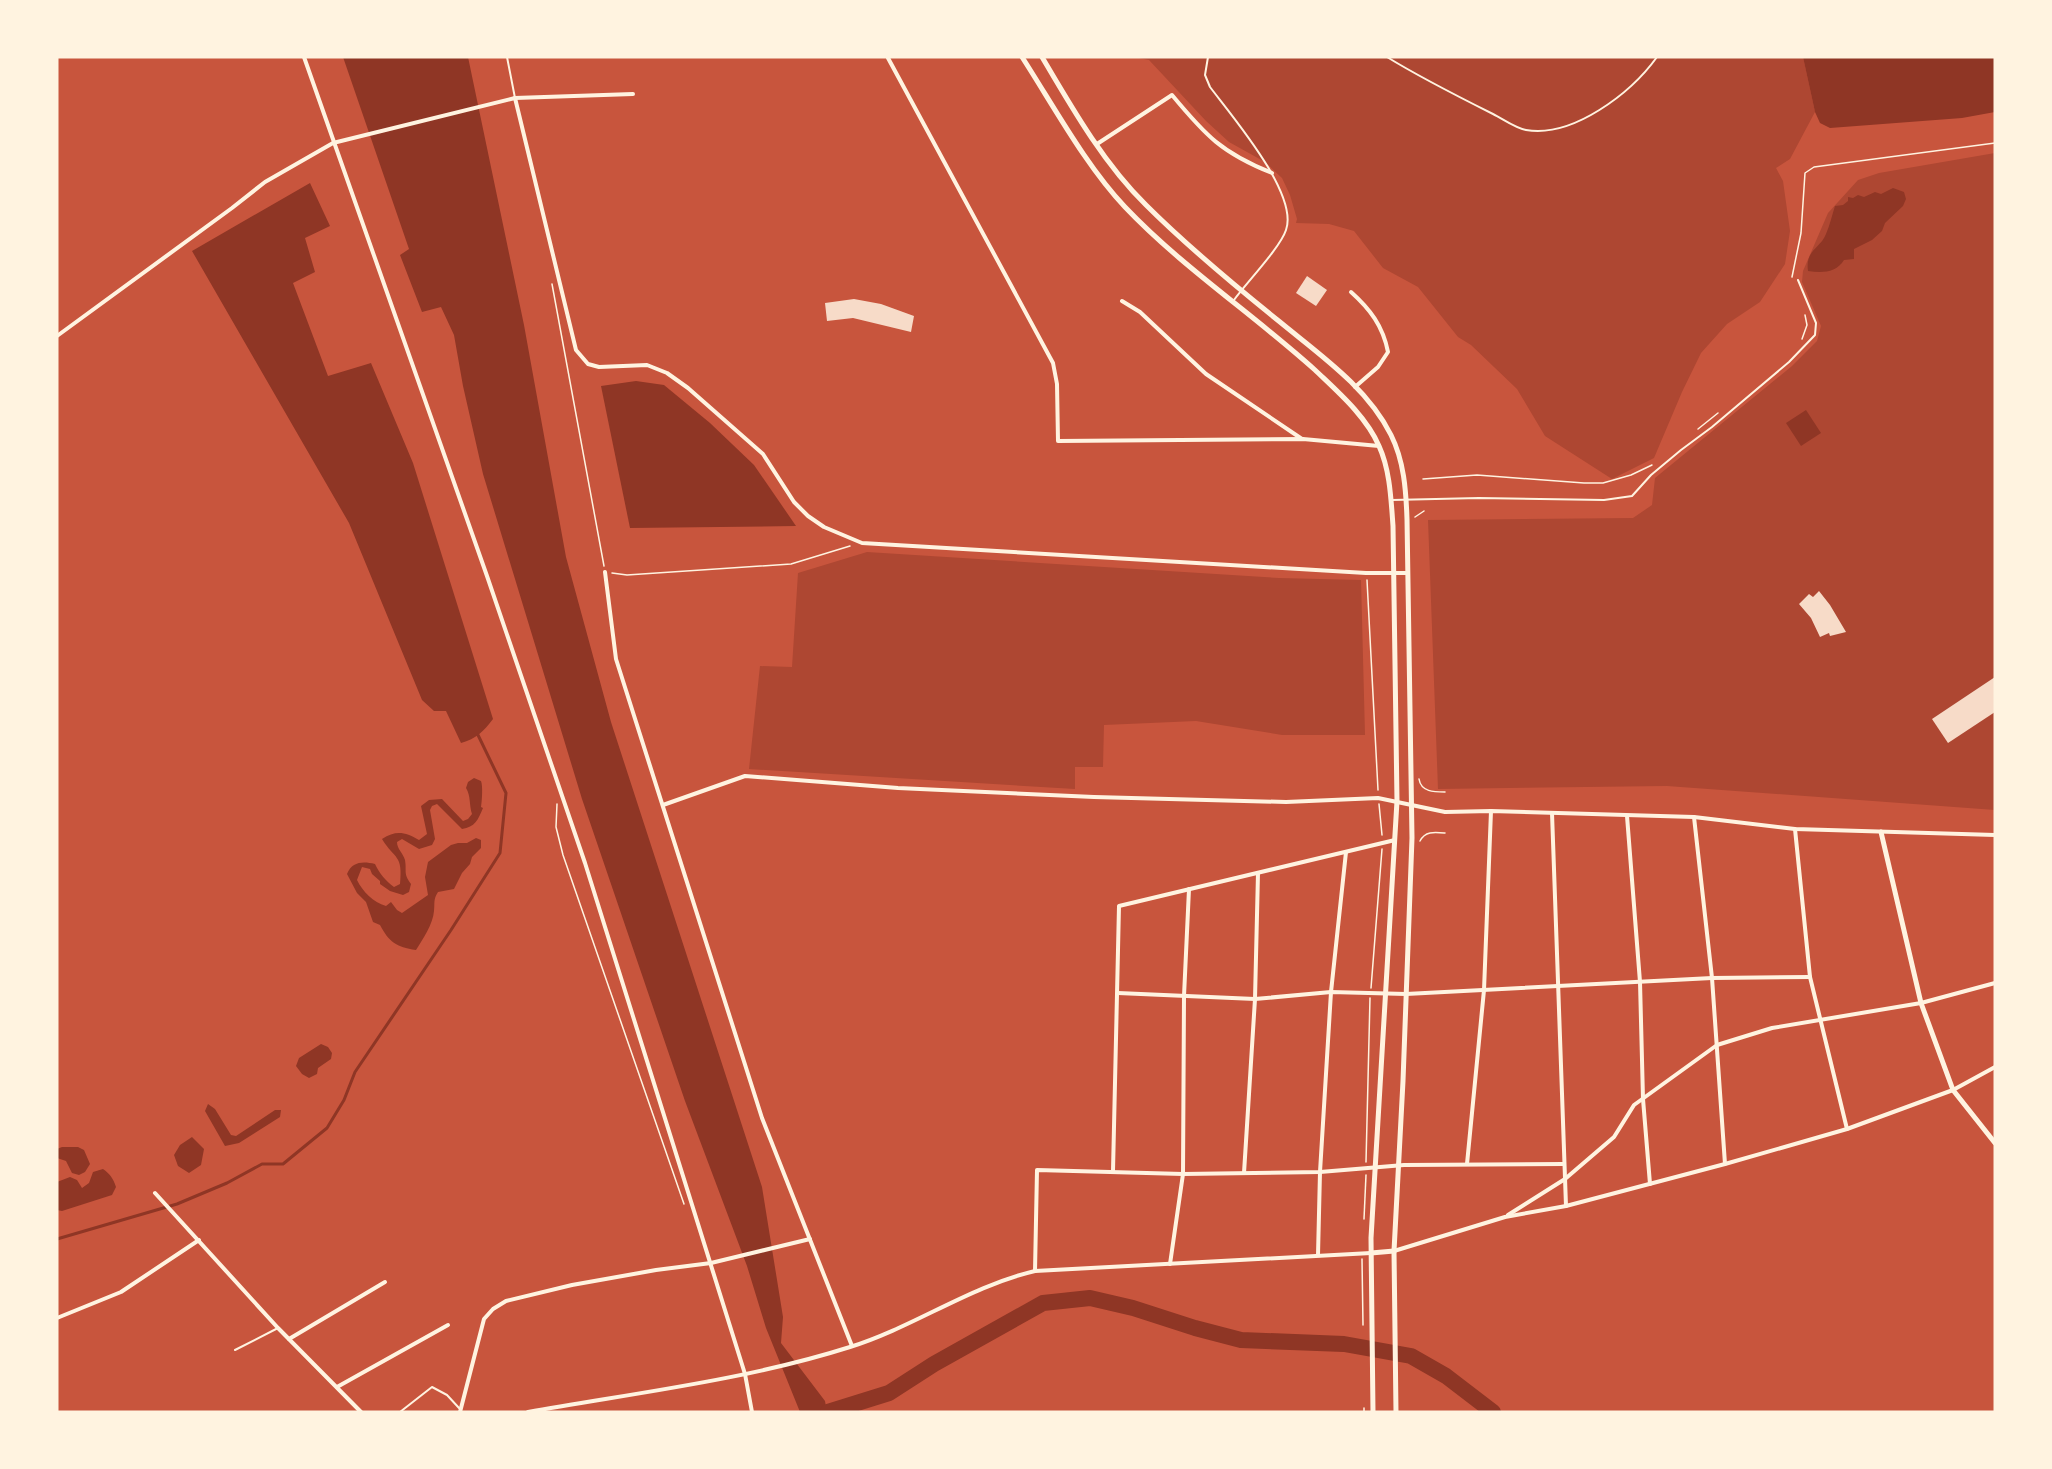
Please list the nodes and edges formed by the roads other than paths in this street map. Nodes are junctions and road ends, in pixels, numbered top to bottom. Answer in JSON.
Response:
{"nodes":[{"id":1,"x":304,"y":57,"type":"edge"},
{"id":2,"x":507,"y":57,"type":"edge"},
{"id":3,"x":888,"y":57,"type":"edge"},
{"id":4,"x":1022,"y":57,"type":"edge"},
{"id":5,"x":1042,"y":57,"type":"edge"},
{"id":6,"x":1208,"y":57,"type":"edge"},
{"id":7,"x":1387,"y":57,"type":"edge"},
{"id":8,"x":1657,"y":57,"type":"edge"},
{"id":9,"x":633,"y":94,"type":"dead end"},
{"id":10,"x":515,"y":98,"type":"junction"},
{"id":11,"x":333,"y":142,"type":"junction"},
{"id":12,"x":1097,"y":144,"type":"junction"},
{"id":13,"x":1272,"y":173,"type":"junction"},
{"id":14,"x":1798,"y":280,"type":"dead end"},
{"id":15,"x":1242,"y":290,"type":"junction"},
{"id":16,"x":1351,"y":292,"type":"dead end"},
{"id":17,"x":1122,"y":301,"type":"dead end"},
{"id":18,"x":1234,"y":301,"type":"junction"},
{"id":19,"x":57,"y":336,"type":"edge"},
{"id":20,"x":1355,"y":387,"type":"junction"},
{"id":21,"x":1303,"y":439,"type":"junction"},
{"id":22,"x":1380,"y":446,"type":"junction"},
{"id":23,"x":1406,"y":499,"type":"junction"},
{"id":24,"x":1391,"y":500,"type":"junction"},
{"id":25,"x":605,"y":572,"type":"road end"},
{"id":26,"x":1392,"y":573,"type":"junction"},
{"id":27,"x":1407,"y":573,"type":"junction"},
{"id":28,"x":1397,"y":801,"type":"junction"},
{"id":29,"x":663,"y":805,"type":"junction"},
{"id":30,"x":1412,"y":806,"type":"junction"},
{"id":31,"x":1491,"y":811,"type":"junction"},
{"id":32,"x":1552,"y":813,"type":"junction"},
{"id":33,"x":1627,"y":816,"type":"junction"},
{"id":34,"x":1694,"y":817,"type":"junction"},
{"id":35,"x":1795,"y":829,"type":"junction"},
{"id":36,"x":1881,"y":832,"type":"junction"},
{"id":37,"x":1995,"y":835,"type":"edge"},
{"id":38,"x":1396,"y":840,"type":"junction"},
{"id":39,"x":1346,"y":852,"type":"junction"},
{"id":40,"x":1258,"y":873,"type":"junction"},
{"id":41,"x":1189,"y":889,"type":"junction"},
{"id":42,"x":1810,"y":977,"type":"junction"},
{"id":43,"x":1712,"y":978,"type":"junction"},
{"id":44,"x":1640,"y":982,"type":"junction"},
{"id":45,"x":1995,"y":983,"type":"edge"},
{"id":46,"x":1558,"y":987,"type":"junction"},
{"id":47,"x":1484,"y":990,"type":"junction"},
{"id":48,"x":1330,"y":992,"type":"junction"},
{"id":49,"x":1118,"y":993,"type":"junction"},
{"id":50,"x":1387,"y":994,"type":"junction"},
{"id":51,"x":1406,"y":994,"type":"junction"},
{"id":52,"x":1184,"y":996,"type":"junction"},
{"id":53,"x":1255,"y":999,"type":"junction"},
{"id":54,"x":1921,"y":1003,"type":"junction"},
{"id":55,"x":1819,"y":1020,"type":"junction"},
{"id":56,"x":1717,"y":1045,"type":"junction"},
{"id":57,"x":1995,"y":1067,"type":"edge"},
{"id":58,"x":1953,"y":1090,"type":"junction"},
{"id":59,"x":1643,"y":1099,"type":"junction"},
{"id":60,"x":1847,"y":1129,"type":"junction"},
{"id":61,"x":1995,"y":1143,"type":"edge"},
{"id":62,"x":1467,"y":1164,"type":"junction"},
{"id":63,"x":1564,"y":1164,"type":"junction"},
{"id":64,"x":1725,"y":1164,"type":"junction"},
{"id":65,"x":1398,"y":1166,"type":"junction"},
{"id":66,"x":1375,"y":1167,"type":"junction"},
{"id":67,"x":1113,"y":1172,"type":"junction"},
{"id":68,"x":1320,"y":1172,"type":"junction"},
{"id":69,"x":1244,"y":1173,"type":"junction"},
{"id":70,"x":1183,"y":1174,"type":"junction"},
{"id":71,"x":1565,"y":1179,"type":"junction"},
{"id":72,"x":1650,"y":1184,"type":"junction"},
{"id":73,"x":155,"y":1193,"type":"dead end"},
{"id":74,"x":1566,"y":1206,"type":"junction"},
{"id":75,"x":1505,"y":1217,"type":"junction"},
{"id":76,"x":810,"y":1239,"type":"junction"},
{"id":77,"x":199,"y":1240,"type":"junction"},
{"id":78,"x":1395,"y":1251,"type":"junction"},
{"id":79,"x":1371,"y":1252,"type":"junction"},
{"id":80,"x":1318,"y":1255,"type":"junction"},
{"id":81,"x":711,"y":1263,"type":"junction"},
{"id":82,"x":1170,"y":1264,"type":"junction"},
{"id":83,"x":1035,"y":1271,"type":"junction"},
{"id":84,"x":385,"y":1282,"type":"dead end"},
{"id":85,"x":57,"y":1318,"type":"edge"},
{"id":86,"x":448,"y":1325,"type":"dead end"},
{"id":87,"x":278,"y":1328,"type":"junction"},
{"id":88,"x":289,"y":1339,"type":"junction"},
{"id":89,"x":852,"y":1346,"type":"junction"},
{"id":90,"x":235,"y":1350,"type":"dead end"},
{"id":91,"x":745,"y":1374,"type":"junction"},
{"id":92,"x":337,"y":1387,"type":"junction"},
{"id":93,"x":460,"y":1411,"type":"edge"},
{"id":94,"x":361,"y":1412,"type":"edge"},
{"id":95,"x":400,"y":1412,"type":"edge"},
{"id":96,"x":528,"y":1412,"type":"edge"},
{"id":97,"x":752,"y":1412,"type":"edge"},
{"id":98,"x":1373,"y":1412,"type":"edge"},
{"id":99,"x":1396,"y":1412,"type":"edge"}],
"edges":[{"from":1,"to":11,"type":"street"},
{"from":2,"to":10,"type":"lane"},
{"from":3,"to":21,"type":"street"},
{"from":4,"to":18,"type":"main road"},
{"from":5,"to":12,"type":"main road"},
{"from":6,"to":13,"type":"lane"},
{"from":7,"to":8,"type":"lane"},
{"from":9,"to":10,"type":"street"},
{"from":10,"to":11,"type":"street"},
{"from":10,"to":26,"type":"street"},
{"from":11,"to":19,"type":"street"},
{"from":11,"to":81,"type":"street"},
{"from":12,"to":13,"type":"street"},
{"from":12,"to":15,"type":"main road"},
{"from":13,"to":15,"type":"lane"},
{"from":14,"to":23,"type":"lane"},
{"from":15,"to":18,"type":"lane"},
{"from":15,"to":20,"type":"main road"},
{"from":16,"to":20,"type":"street"},
{"from":17,"to":21,"type":"street"},
{"from":18,"to":22,"type":"main road"},
{"from":20,"to":23,"type":"main road"},
{"from":21,"to":22,"type":"street"},
{"from":22,"to":24,"type":"main road"},
{"from":23,"to":24,"type":"lane"},
{"from":23,"to":27,"type":"main road"},
{"from":24,"to":26,"type":"main road"},
{"from":25,"to":29,"type":"street"},
{"from":26,"to":27,"type":"street"},
{"from":26,"to":28,"type":"main road"},
{"from":27,"to":30,"type":"main road"},
{"from":28,"to":29,"type":"street"},
{"from":28,"to":30,"type":"street"},
{"from":28,"to":38,"type":"main road"},
{"from":29,"to":76,"type":"street"},
{"from":30,"to":31,"type":"street"},
{"from":30,"to":51,"type":"main road"},
{"from":31,"to":32,"type":"street"},
{"from":31,"to":47,"type":"street"},
{"from":32,"to":33,"type":"street"},
{"from":32,"to":46,"type":"street"},
{"from":33,"to":34,"type":"street"},
{"from":33,"to":44,"type":"street"},
{"from":34,"to":35,"type":"street"},
{"from":34,"to":43,"type":"street"},
{"from":35,"to":36,"type":"street"},
{"from":35,"to":42,"type":"street"},
{"from":36,"to":37,"type":"street"},
{"from":36,"to":54,"type":"main road"},
{"from":38,"to":39,"type":"street"},
{"from":38,"to":50,"type":"main road"},
{"from":39,"to":40,"type":"street"},
{"from":39,"to":48,"type":"street"},
{"from":40,"to":41,"type":"street"},
{"from":40,"to":53,"type":"street"},
{"from":41,"to":49,"type":"street"},
{"from":41,"to":52,"type":"street"},
{"from":42,"to":43,"type":"street"},
{"from":42,"to":55,"type":"street"},
{"from":43,"to":44,"type":"street"},
{"from":43,"to":56,"type":"street"},
{"from":44,"to":46,"type":"street"},
{"from":44,"to":59,"type":"street"},
{"from":45,"to":54,"type":"street"},
{"from":46,"to":47,"type":"street"},
{"from":46,"to":63,"type":"street"},
{"from":47,"to":51,"type":"street"},
{"from":47,"to":62,"type":"street"},
{"from":48,"to":50,"type":"street"},
{"from":48,"to":53,"type":"street"},
{"from":48,"to":68,"type":"street"},
{"from":49,"to":52,"type":"street"},
{"from":49,"to":67,"type":"street"},
{"from":50,"to":51,"type":"street"},
{"from":50,"to":66,"type":"main road"},
{"from":51,"to":65,"type":"main road"},
{"from":52,"to":53,"type":"street"},
{"from":52,"to":70,"type":"street"},
{"from":53,"to":69,"type":"street"},
{"from":54,"to":55,"type":"street"},
{"from":54,"to":58,"type":"main road"},
{"from":55,"to":56,"type":"street"},
{"from":55,"to":60,"type":"street"},
{"from":56,"to":59,"type":"street"},
{"from":56,"to":64,"type":"street"},
{"from":57,"to":58,"type":"street"},
{"from":58,"to":60,"type":"street"},
{"from":58,"to":61,"type":"main road"},
{"from":59,"to":71,"type":"street"},
{"from":59,"to":72,"type":"street"},
{"from":60,"to":64,"type":"street"},
{"from":62,"to":63,"type":"street"},
{"from":62,"to":65,"type":"street"},
{"from":63,"to":71,"type":"street"},
{"from":64,"to":72,"type":"street"},
{"from":65,"to":66,"type":"street"},
{"from":65,"to":78,"type":"main road"},
{"from":66,"to":68,"type":"street"},
{"from":66,"to":79,"type":"main road"},
{"from":67,"to":70,"type":"street"},
{"from":67,"to":83,"type":"street"},
{"from":68,"to":69,"type":"street"},
{"from":68,"to":80,"type":"street"},
{"from":69,"to":70,"type":"street"},
{"from":70,"to":82,"type":"street"},
{"from":71,"to":74,"type":"street"},
{"from":71,"to":75,"type":"street"},
{"from":72,"to":74,"type":"street"},
{"from":73,"to":77,"type":"street"},
{"from":74,"to":75,"type":"street"},
{"from":75,"to":78,"type":"street"},
{"from":76,"to":81,"type":"street"},
{"from":76,"to":89,"type":"street"},
{"from":77,"to":85,"type":"street"},
{"from":77,"to":87,"type":"street"},
{"from":78,"to":79,"type":"main road"},
{"from":78,"to":99,"type":"main road"},
{"from":79,"to":80,"type":"street"},
{"from":79,"to":98,"type":"main road"},
{"from":80,"to":82,"type":"street"},
{"from":81,"to":91,"type":"street"},
{"from":81,"to":93,"type":"street"},
{"from":82,"to":83,"type":"street"},
{"from":83,"to":89,"type":"street"},
{"from":84,"to":88,"type":"street"},
{"from":86,"to":92,"type":"street"},
{"from":87,"to":88,"type":"street"},
{"from":87,"to":90,"type":"lane"},
{"from":88,"to":92,"type":"street"},
{"from":89,"to":91,"type":"street"},
{"from":91,"to":96,"type":"street"},
{"from":91,"to":97,"type":"street"},
{"from":92,"to":94,"type":"street"},
{"from":93,"to":95,"type":"lane"}]}
